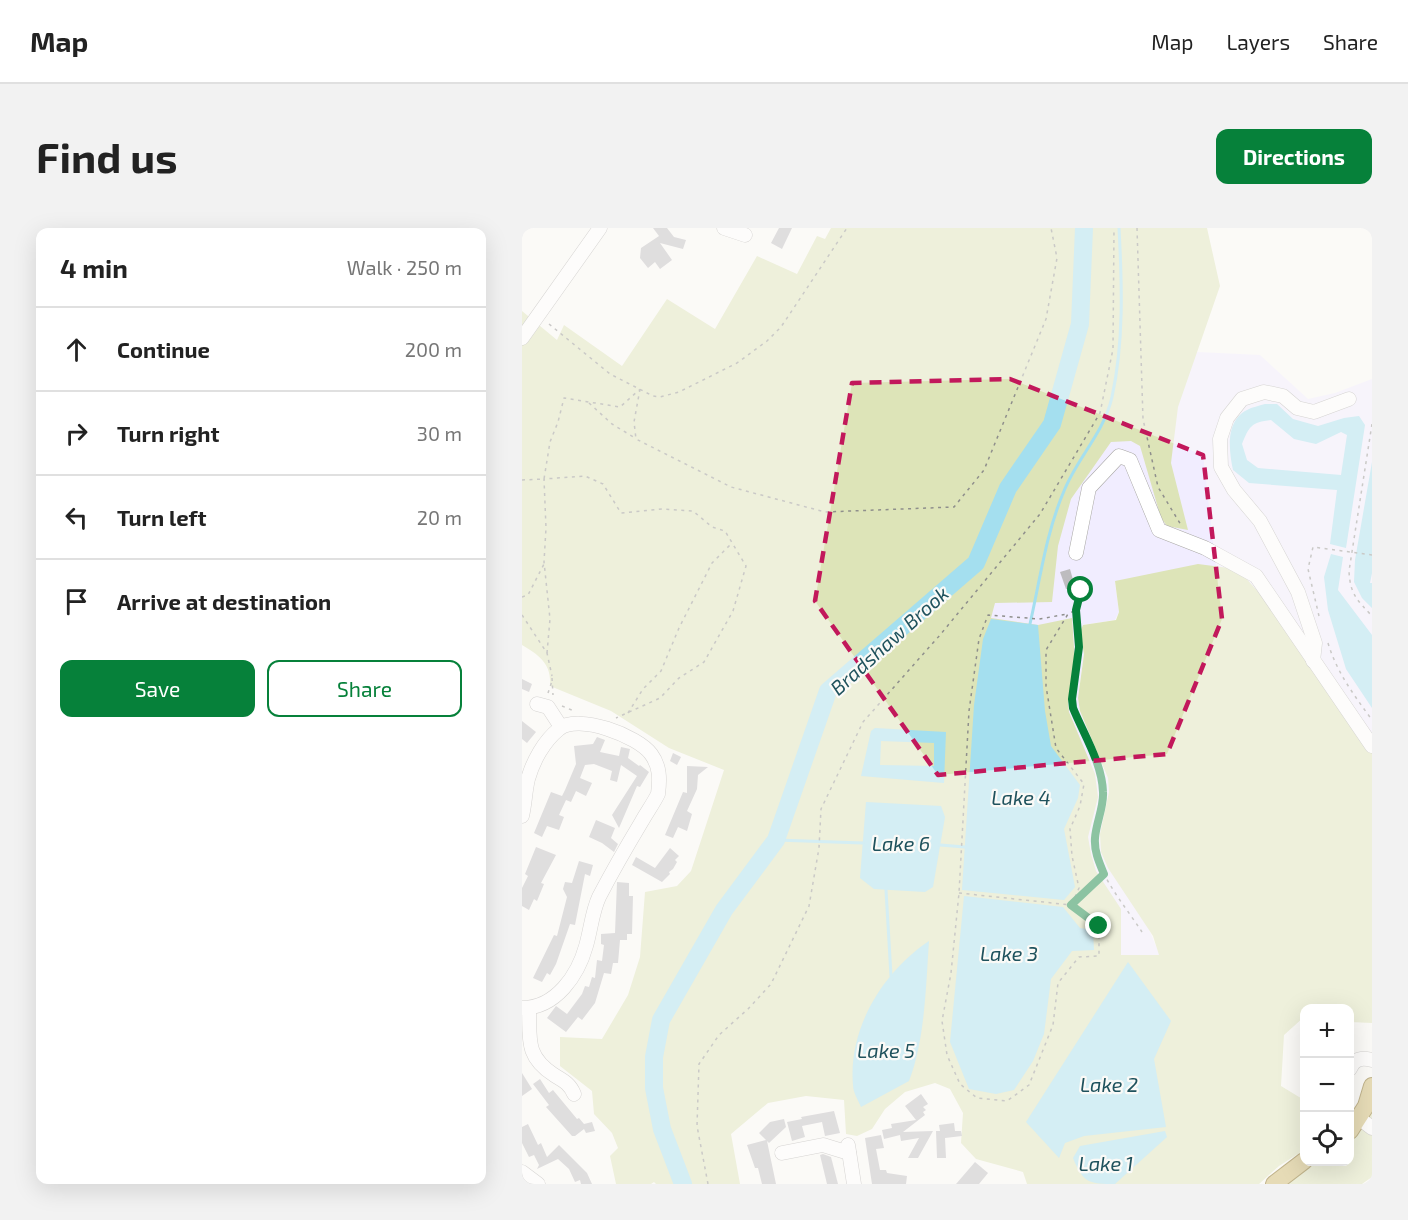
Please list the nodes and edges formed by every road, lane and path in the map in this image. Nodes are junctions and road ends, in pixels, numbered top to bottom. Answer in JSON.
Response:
{"nodes":[{"id":1,"x":600,"y":228,"type":"edge"},
{"id":2,"x":724,"y":228,"type":"edge"},
{"id":3,"x":846,"y":228,"type":"edge"},
{"id":4,"x":1051,"y":228,"type":"edge"},
{"id":5,"x":1114,"y":228,"type":"edge"},
{"id":6,"x":1137,"y":228,"type":"edge"},
{"id":7,"x":745,"y":235,"type":"dead end"},
{"id":8,"x":538,"y":316,"type":"junction"},
{"id":9,"x":522,"y":338,"type":"edge"},
{"id":10,"x":640,"y":389,"type":"junction"},
{"id":11,"x":1350,"y":399,"type":"dead end"},
{"id":12,"x":589,"y":402,"type":"junction"},
{"id":13,"x":1372,"y":424,"type":"edge"},
{"id":14,"x":636,"y":439,"type":"junction"},
{"id":15,"x":544,"y":479,"type":"junction"},
{"id":16,"x":522,"y":480,"type":"edge"},
{"id":17,"x":1188,"y":542,"type":"junction"},
{"id":18,"x":732,"y":543,"type":"junction"},
{"id":19,"x":1351,"y":552,"type":"junction"},
{"id":20,"x":1076,"y":553,"type":"dead end"},
{"id":21,"x":1372,"y":555,"type":"edge"},
{"id":22,"x":544,"y":562,"type":"junction"},
{"id":23,"x":1081,"y":590,"type":"dead end"},
{"id":24,"x":522,"y":597,"type":"edge"},
{"id":25,"x":1076,"y":610,"type":"junction"},
{"id":26,"x":1068,"y":614,"type":"junction"},
{"id":27,"x":522,"y":615,"type":"edge"},
{"id":28,"x":1372,"y":616,"type":"edge"},
{"id":29,"x":1321,"y":621,"type":"dead end"},
{"id":30,"x":1327,"y":640,"type":"dead end"},
{"id":31,"x":547,"y":653,"type":"junction"},
{"id":32,"x":1313,"y":661,"type":"junction"},
{"id":33,"x":552,"y":678,"type":"junction"},
{"id":34,"x":545,"y":701,"type":"junction"},
{"id":35,"x":561,"y":705,"type":"dead end"},
{"id":36,"x":577,"y":713,"type":"dead end"},
{"id":37,"x":628,"y":713,"type":"junction"},
{"id":38,"x":1372,"y":720,"type":"edge"},
{"id":39,"x":607,"y":721,"type":"dead end"},
{"id":40,"x":561,"y":726,"type":"junction"},
{"id":41,"x":1372,"y":746,"type":"edge"},
{"id":42,"x":525,"y":778,"type":"edge"},
{"id":43,"x":522,"y":816,"type":"edge"},
{"id":44,"x":1104,"y":874,"type":"junction"},
{"id":45,"x":959,"y":893,"type":"junction"},
{"id":46,"x":1071,"y":905,"type":"junction"},
{"id":47,"x":1142,"y":932,"type":"dead end"},
{"id":48,"x":526,"y":1008,"type":"edge"},
{"id":49,"x":1372,"y":1060,"type":"edge"},
{"id":50,"x":1354,"y":1062,"type":"edge"},
{"id":51,"x":572,"y":1085,"type":"dead end"},
{"id":52,"x":1372,"y":1086,"type":"edge"},
{"id":53,"x":1360,"y":1126,"type":"edge"},
{"id":54,"x":781,"y":1153,"type":"dead end"},
{"id":55,"x":1300,"y":1165,"type":"edge"},
{"id":56,"x":522,"y":1172,"type":"edge"},
{"id":57,"x":538,"y":1184,"type":"edge"},
{"id":58,"x":708,"y":1184,"type":"edge"},
{"id":59,"x":854,"y":1184,"type":"edge"},
{"id":60,"x":1274,"y":1184,"type":"edge"}],
"edges":[{"from":1,"to":8,"type":"street"},
{"from":2,"to":7,"type":"street"},
{"from":3,"to":10,"type":"path"},
{"from":4,"to":14,"type":"path"},
{"from":5,"to":58,"type":"path"},
{"from":6,"to":17,"type":"path"},
{"from":8,"to":9,"type":"street"},
{"from":8,"to":10,"type":"path"},
{"from":10,"to":12,"type":"path"},
{"from":10,"to":14,"type":"path"},
{"from":11,"to":32,"type":"street"},
{"from":12,"to":14,"type":"path"},
{"from":12,"to":15,"type":"path"},
{"from":13,"to":19,"type":"path"},
{"from":15,"to":16,"type":"path"},
{"from":15,"to":18,"type":"path"},
{"from":15,"to":22,"type":"path"},
{"from":17,"to":20,"type":"street"},
{"from":17,"to":32,"type":"street"},
{"from":18,"to":37,"type":"path"},
{"from":18,"to":37,"type":"path"},
{"from":19,"to":21,"type":"path"},
{"from":19,"to":28,"type":"path"},
{"from":19,"to":29,"type":"path"},
{"from":22,"to":24,"type":"path"},
{"from":22,"to":31,"type":"path"},
{"from":23,"to":25,"type":"path"},
{"from":25,"to":26,"type":"path"},
{"from":25,"to":44,"type":"path"},
{"from":26,"to":45,"type":"path"},
{"from":26,"to":46,"type":"path"},
{"from":27,"to":31,"type":"path"},
{"from":30,"to":38,"type":"path"},
{"from":31,"to":33,"type":"path"},
{"from":32,"to":41,"type":"street"},
{"from":33,"to":34,"type":"path"},
{"from":33,"to":34,"type":"path"},
{"from":34,"to":40,"type":"street"},
{"from":35,"to":36,"type":"path"},
{"from":37,"to":39,"type":"path"},
{"from":40,"to":42,"type":"street"},
{"from":40,"to":48,"type":"street"},
{"from":42,"to":43,"type":"street"},
{"from":44,"to":46,"type":"path"},
{"from":44,"to":47,"type":"path"},
{"from":45,"to":46,"type":"path"},
{"from":45,"to":46,"type":"path"},
{"from":48,"to":51,"type":"street"},
{"from":49,"to":50,"type":"street"},
{"from":52,"to":53,"type":"main road"},
{"from":54,"to":59,"type":"street"},
{"from":55,"to":60,"type":"main road"},
{"from":56,"to":57,"type":"street"}]}
